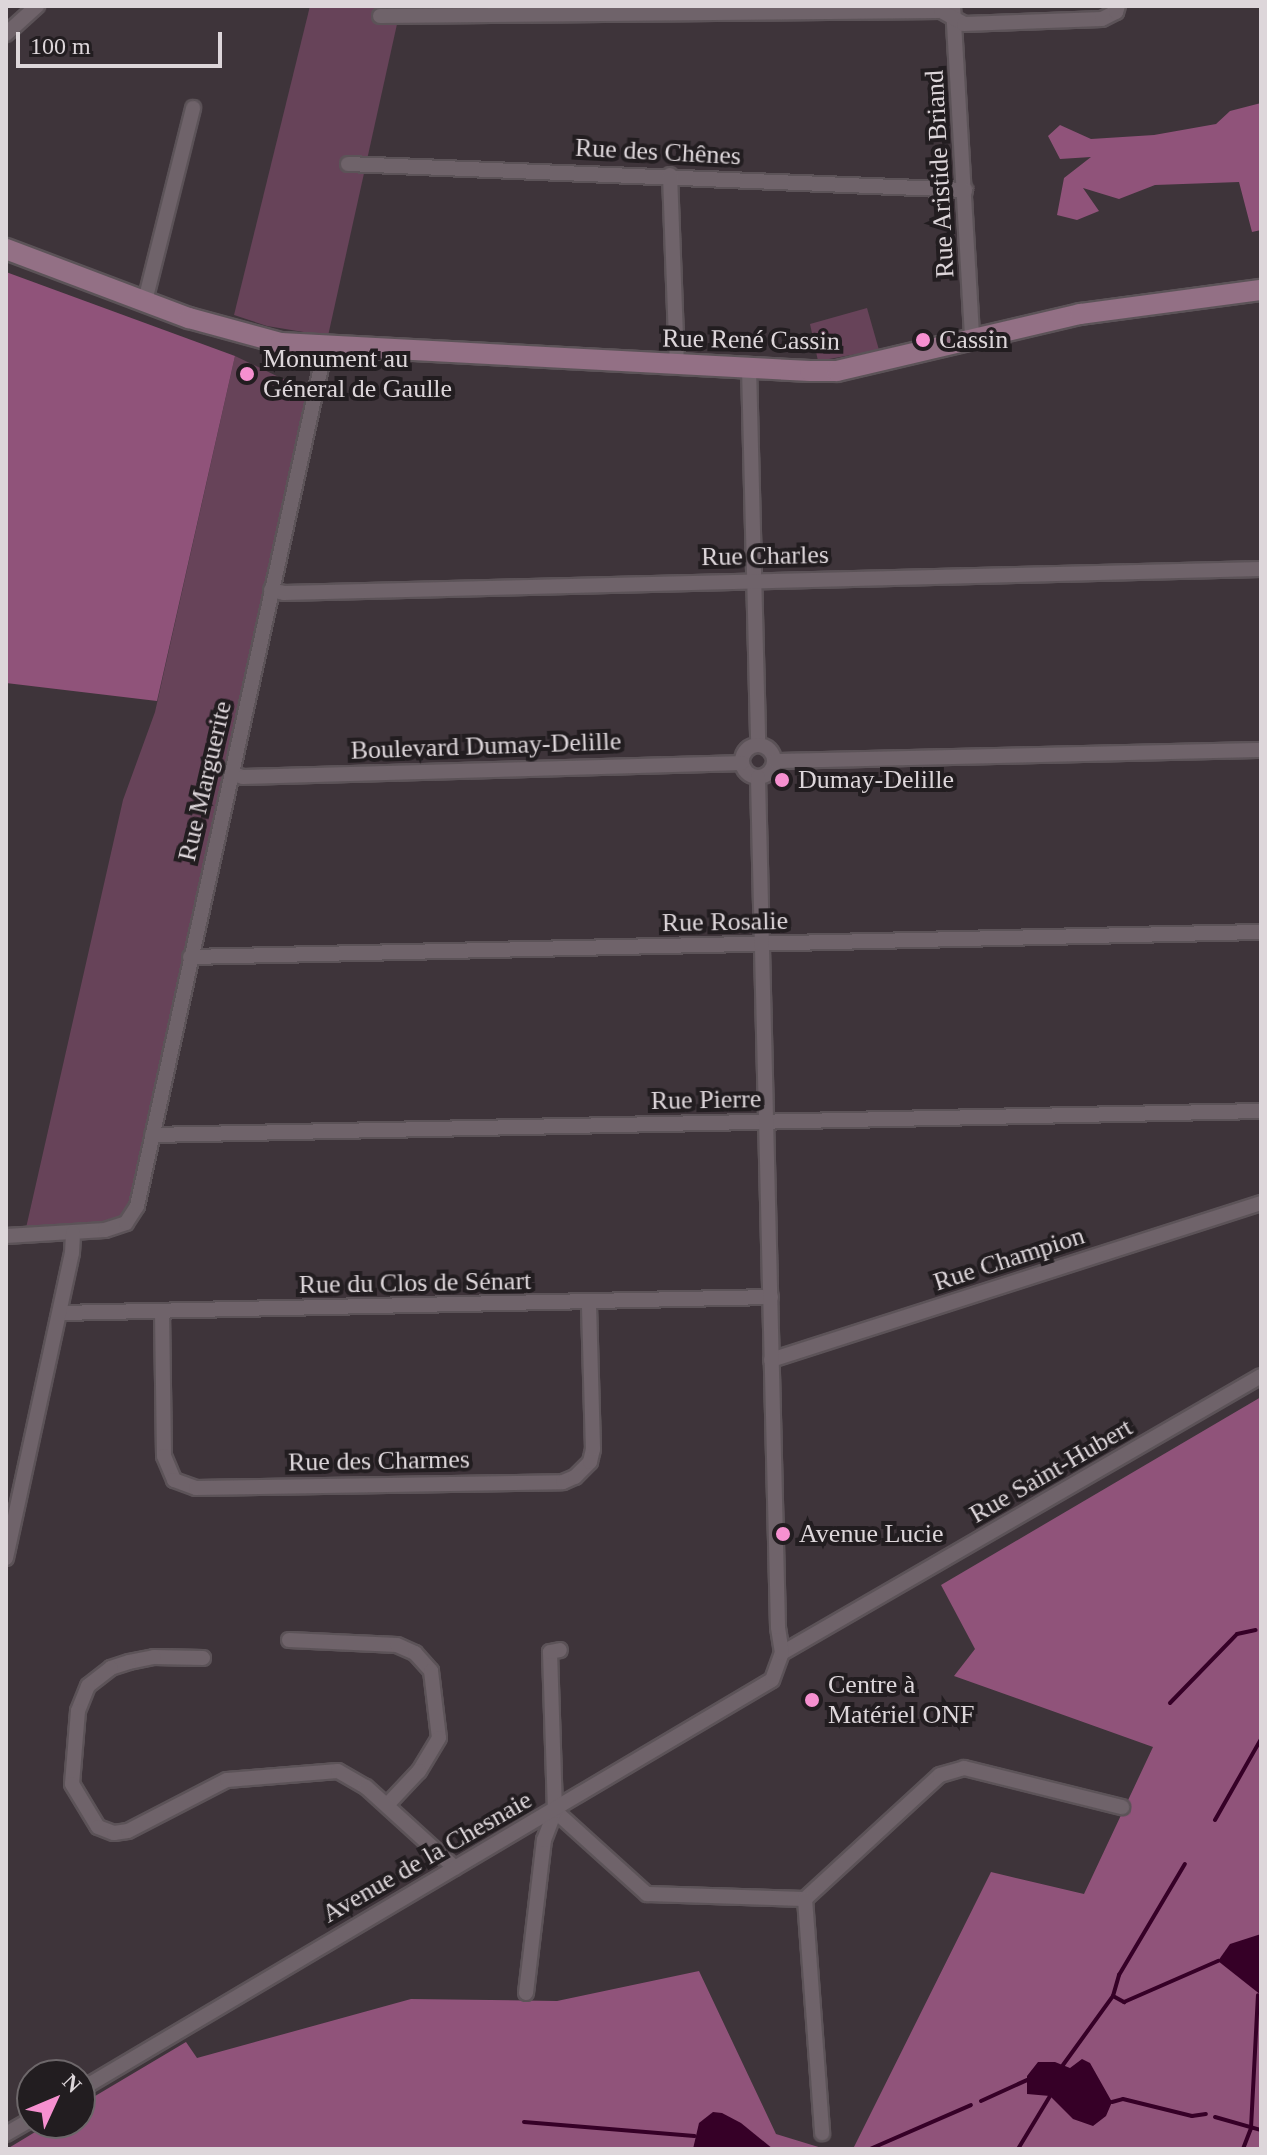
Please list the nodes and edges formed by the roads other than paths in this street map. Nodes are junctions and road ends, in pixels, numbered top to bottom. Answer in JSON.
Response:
{"nodes":[{"id":1,"x":37,"y":6,"type":"edge"},
{"id":2,"x":1118,"y":6,"type":"edge"},
{"id":3,"x":663,"y":8,"type":"edge"},
{"id":4,"x":953,"y":12,"type":"edge"},
{"id":5,"x":380,"y":16,"type":"dead end"},
{"id":6,"x":6,"y":34,"type":"edge"},
{"id":7,"x":193,"y":108,"type":"dead end"},
{"id":8,"x":348,"y":164,"type":"dead end"},
{"id":9,"x":670,"y":175,"type":"junction"},
{"id":10,"x":965,"y":190,"type":"junction"},
{"id":11,"x":6,"y":249,"type":"edge"},
{"id":12,"x":1261,"y":290,"type":"edge"},
{"id":13,"x":145,"y":301,"type":"junction"},
{"id":14,"x":972,"y":339,"type":"junction"},
{"id":15,"x":281,"y":343,"type":"junction"},
{"id":16,"x":338,"y":347,"type":"junction"},
{"id":17,"x":677,"y":365,"type":"junction"},
{"id":18,"x":321,"y":367,"type":"junction"},
{"id":19,"x":749,"y":367,"type":"junction"},
{"id":20,"x":1261,"y":569,"type":"edge"},
{"id":21,"x":753,"y":581,"type":"junction"},
{"id":22,"x":271,"y":590,"type":"junction"},
{"id":23,"x":758,"y":745,"type":"junction"},
{"id":24,"x":1261,"y":750,"type":"edge"},
{"id":25,"x":775,"y":761,"type":"junction"},
{"id":26,"x":742,"y":763,"type":"junction"},
{"id":27,"x":233,"y":774,"type":"junction"},
{"id":28,"x":758,"y":777,"type":"junction"},
{"id":29,"x":1261,"y":932,"type":"edge"},
{"id":30,"x":762,"y":945,"type":"junction"},
{"id":31,"x":190,"y":957,"type":"junction"},
{"id":32,"x":1261,"y":1111,"type":"edge"},
{"id":33,"x":767,"y":1122,"type":"junction"},
{"id":34,"x":152,"y":1135,"type":"junction"},
{"id":35,"x":1261,"y":1203,"type":"edge"},
{"id":36,"x":73,"y":1233,"type":"junction"},
{"id":37,"x":6,"y":1236,"type":"edge"},
{"id":38,"x":771,"y":1297,"type":"junction"},
{"id":39,"x":589,"y":1303,"type":"junction"},
{"id":40,"x":162,"y":1312,"type":"junction"},
{"id":41,"x":60,"y":1313,"type":"junction"},
{"id":42,"x":771,"y":1360,"type":"junction"},
{"id":43,"x":1261,"y":1376,"type":"edge"},
{"id":44,"x":6,"y":1558,"type":"edge"},
{"id":45,"x":289,"y":1640,"type":"dead end"},
{"id":46,"x":560,"y":1650,"type":"dead end"},
{"id":47,"x":782,"y":1653,"type":"junction"},
{"id":48,"x":203,"y":1658,"type":"dead end"},
{"id":49,"x":387,"y":1805,"type":"junction"},
{"id":50,"x":1122,"y":1807,"type":"dead end"},
{"id":51,"x":555,"y":1811,"type":"junction"},
{"id":52,"x":455,"y":1868,"type":"junction"},
{"id":53,"x":805,"y":1899,"type":"junction"},
{"id":54,"x":526,"y":1993,"type":"dead end"},
{"id":55,"x":96,"y":2081,"type":"edge"},
{"id":56,"x":822,"y":2133,"type":"dead end"}],
"edges":[{"from":1,"to":6,"type":"street"},
{"from":2,"to":4,"type":"street"},
{"from":3,"to":4,"type":"street"},
{"from":3,"to":5,"type":"street"},
{"from":4,"to":10,"type":"street","name":"Rue Aristide Briand"},
{"from":7,"to":13,"type":"street"},
{"from":8,"to":9,"type":"street","name":"Rue des Chênes"},
{"from":9,"to":10,"type":"street","name":"Rue des Chênes"},
{"from":9,"to":17,"type":"street"},
{"from":10,"to":14,"type":"street","name":"Rue Aristide Briand"},
{"from":11,"to":13,"type":"main road","name":"Rue René Cassin"},
{"from":12,"to":14,"type":"main road","name":"Rue René Cassin"},
{"from":13,"to":15,"type":"main road","name":"Rue René Cassin"},
{"from":14,"to":19,"type":"main road","name":"Rue René Cassin"},
{"from":15,"to":16,"type":"main road","name":"Rue René Cassin"},
{"from":15,"to":18,"type":"street"},
{"from":16,"to":17,"type":"main road","name":"Rue René Cassin"},
{"from":16,"to":18,"type":"street","name":"Rue Marguerite"},
{"from":17,"to":19,"type":"main road","name":"Rue René Cassin"},
{"from":18,"to":22,"type":"street","name":"Rue Marguerite"},
{"from":19,"to":21,"type":"street"},
{"from":20,"to":21,"type":"street","name":"Rue Charles"},
{"from":21,"to":22,"type":"street","name":"Rue Charles"},
{"from":21,"to":23,"type":"street"},
{"from":22,"to":27,"type":"street","name":"Rue Marguerite"},
{"from":23,"to":25,"type":"street"},
{"from":23,"to":26,"type":"street"},
{"from":24,"to":25,"type":"street"},
{"from":25,"to":28,"type":"street"},
{"from":26,"to":27,"type":"street","name":"Boulevard Dumay-Delille"},
{"from":26,"to":28,"type":"street"},
{"from":27,"to":31,"type":"street","name":"Rue Marguerite"},
{"from":28,"to":30,"type":"street"},
{"from":29,"to":30,"type":"street","name":"Rue Rosalie"},
{"from":30,"to":31,"type":"street","name":"Rue Rosalie"},
{"from":30,"to":33,"type":"street"},
{"from":31,"to":34,"type":"street","name":"Rue Marguerite"},
{"from":32,"to":33,"type":"street","name":"Rue Pierre"},
{"from":33,"to":34,"type":"street","name":"Rue Pierre"},
{"from":33,"to":38,"type":"street"},
{"from":34,"to":36,"type":"street","name":"Rue Marguerite"},
{"from":35,"to":42,"type":"street","name":"Rue Champion"},
{"from":36,"to":37,"type":"street"},
{"from":36,"to":41,"type":"street"},
{"from":38,"to":39,"type":"street","name":"Rue du Clos de Sénart"},
{"from":38,"to":42,"type":"street"},
{"from":39,"to":40,"type":"street","name":"Rue du Clos de Sénart"},
{"from":39,"to":40,"type":"street","name":"Rue des Charmes"},
{"from":40,"to":41,"type":"street","name":"Rue du Clos de Sénart"},
{"from":41,"to":44,"type":"street"},
{"from":42,"to":47,"type":"street"},
{"from":43,"to":47,"type":"street","name":"Rue Saint-Hubert"},
{"from":45,"to":49,"type":"street"},
{"from":46,"to":51,"type":"street"},
{"from":47,"to":51,"type":"street","name":"Avenue de la Chesnaie"},
{"from":48,"to":49,"type":"street"},
{"from":49,"to":52,"type":"street"},
{"from":50,"to":53,"type":"street"},
{"from":51,"to":52,"type":"street","name":"Avenue de la Chesnaie"},
{"from":51,"to":53,"type":"street"},
{"from":51,"to":54,"type":"street"},
{"from":52,"to":55,"type":"street","name":"Avenue de la Chesnaie"},
{"from":53,"to":56,"type":"street"}]}
